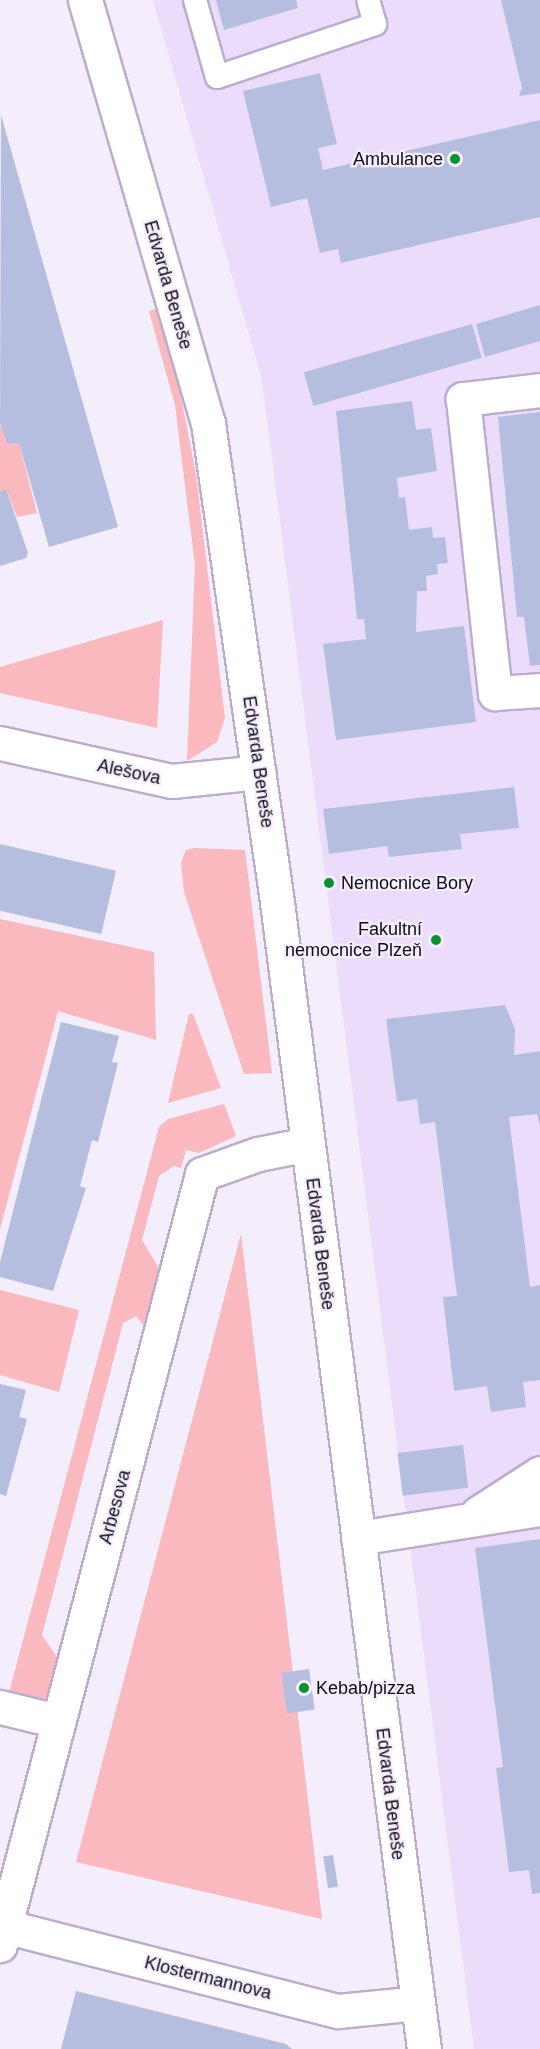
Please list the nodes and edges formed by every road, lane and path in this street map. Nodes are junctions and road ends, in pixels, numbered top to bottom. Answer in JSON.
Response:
{"nodes":[{"id":1,"x":85,"y":0,"type":"edge"},
{"id":2,"x":195,"y":0,"type":"edge"},
{"id":3,"x":368,"y":0,"type":"edge"},
{"id":4,"x":540,"y":390,"type":"edge"},
{"id":5,"x":540,"y":690,"type":"edge"},
{"id":6,"x":0,"y":743,"type":"edge"},
{"id":7,"x":259,"y":772,"type":"junction"},
{"id":8,"x":308,"y":1144,"type":"junction"},
{"id":9,"x":540,"y":1473,"type":"edge"},
{"id":10,"x":540,"y":1489,"type":"edge"},
{"id":11,"x":540,"y":1509,"type":"edge"},
{"id":12,"x":469,"y":1519,"type":"junction"},
{"id":13,"x":358,"y":1538,"type":"junction"},
{"id":14,"x":0,"y":1707,"type":"edge"},
{"id":15,"x":58,"y":1721,"type":"junction"},
{"id":16,"x":2,"y":1932,"type":"edge"},
{"id":17,"x":418,"y":2002,"type":"junction"},
{"id":18,"x":424,"y":2049,"type":"edge"}],
"edges":[{"from":1,"to":7,"type":"street","name":"Edvarda Beneše"},
{"from":2,"to":3,"type":"lane"},
{"from":4,"to":5,"type":"street"},
{"from":6,"to":7,"type":"street","name":"Alešova"},
{"from":7,"to":8,"type":"street","name":"Edvarda Beneše"},
{"from":8,"to":13,"type":"street","name":"Edvarda Beneše"},
{"from":8,"to":15,"type":"street","name":"Arbesova"},
{"from":9,"to":12,"type":"street"},
{"from":10,"to":12,"type":"lane"},
{"from":11,"to":12,"type":"street"},
{"from":12,"to":13,"type":"street"},
{"from":13,"to":17,"type":"street","name":"Edvarda Beneše"},
{"from":14,"to":15,"type":"street"},
{"from":15,"to":16,"type":"street","name":"Arbesova"},
{"from":16,"to":17,"type":"street","name":"Klostermannova"},
{"from":17,"to":18,"type":"street","name":"Edvarda Beneše"}]}
